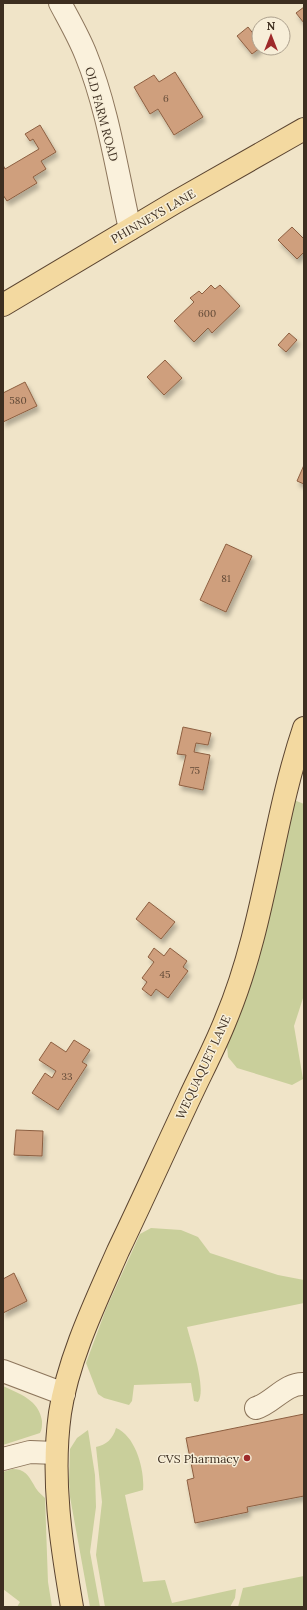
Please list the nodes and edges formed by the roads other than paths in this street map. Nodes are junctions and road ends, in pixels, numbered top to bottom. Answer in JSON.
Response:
{"nodes":[{"id":1,"x":60,"y":3,"type":"edge"},
{"id":2,"x":304,"y":129,"type":"edge"},
{"id":3,"x":130,"y":229,"type":"junction"},
{"id":4,"x":3,"y":305,"type":"edge"},
{"id":5,"x":304,"y":728,"type":"edge"},
{"id":6,"x":3,"y":1371,"type":"edge"},
{"id":7,"x":304,"y":1384,"type":"edge"},
{"id":8,"x":64,"y":1394,"type":"junction"},
{"id":9,"x":256,"y":1408,"type":"dead end"},
{"id":10,"x":56,"y":1453,"type":"junction"},
{"id":11,"x":3,"y":1459,"type":"edge"},
{"id":12,"x":72,"y":1607,"type":"edge"}],
"edges":[{"from":1,"to":3,"type":"street","name":"OLD FARM ROAD"},
{"from":2,"to":3,"type":"main road","name":"PHINNEYS LANE"},
{"from":3,"to":4,"type":"main road","name":"PHINNEYS LANE"},
{"from":5,"to":8,"type":"main road","name":"WEQUAQUET LANE"},
{"from":6,"to":8,"type":"street"},
{"from":7,"to":9,"type":"street"},
{"from":8,"to":10,"type":"main road","name":"WEQUAQUET LANE"},
{"from":10,"to":11,"type":"street"},
{"from":10,"to":12,"type":"main road","name":"WEQUAQUET LANE"}]}
